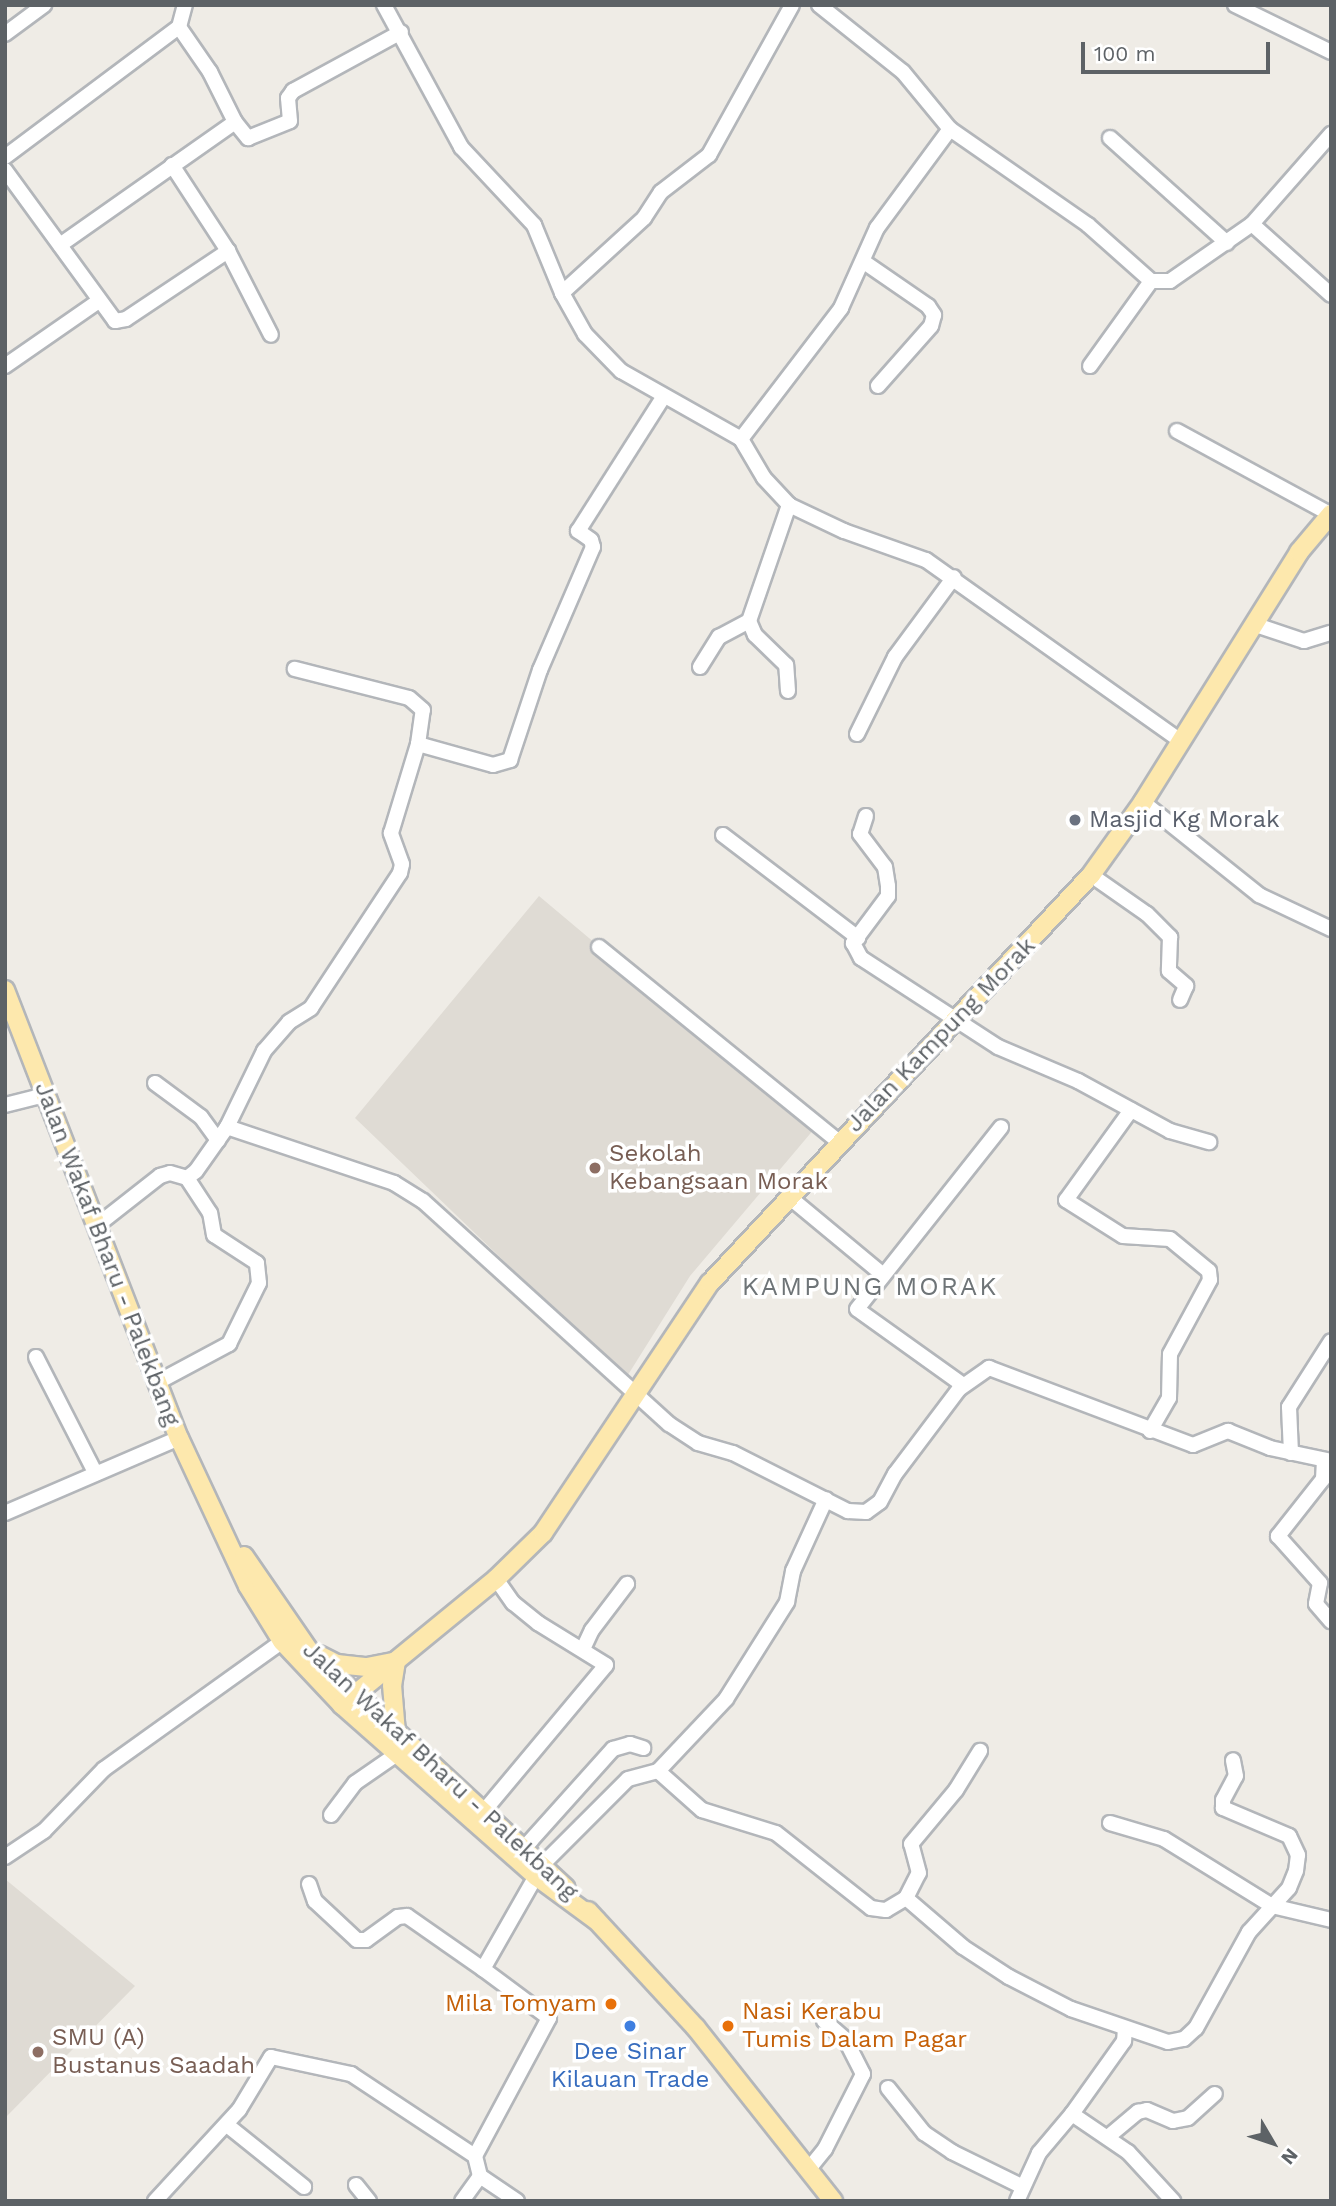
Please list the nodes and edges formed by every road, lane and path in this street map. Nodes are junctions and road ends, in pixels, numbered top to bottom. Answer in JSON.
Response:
{"nodes":[{"id":1,"x":44,"y":5,"type":"edge"},
{"id":2,"x":185,"y":5,"type":"edge"},
{"id":3,"x":384,"y":5,"type":"edge"},
{"id":4,"x":792,"y":5,"type":"edge"},
{"id":5,"x":819,"y":5,"type":"edge"},
{"id":6,"x":1235,"y":5,"type":"edge"},
{"id":7,"x":180,"y":27,"type":"junction"},
{"id":8,"x":401,"y":32,"type":"junction"},
{"id":9,"x":5,"y":34,"type":"edge"},
{"id":10,"x":1331,"y":52,"type":"edge"},
{"id":11,"x":234,"y":122,"type":"junction"},
{"id":12,"x":950,"y":129,"type":"junction"},
{"id":13,"x":1331,"y":134,"type":"edge"},
{"id":14,"x":1111,"y":138,"type":"dead end"},
{"id":15,"x":5,"y":157,"type":"edge"},
{"id":16,"x":172,"y":166,"type":"junction"},
{"id":17,"x":5,"y":170,"type":"edge"},
{"id":18,"x":1252,"y":224,"type":"junction"},
{"id":19,"x":1227,"y":243,"type":"junction"},
{"id":20,"x":60,"y":245,"type":"junction"},
{"id":21,"x":228,"y":251,"type":"junction"},
{"id":22,"x":864,"y":262,"type":"junction"},
{"id":23,"x":1151,"y":281,"type":"junction"},
{"id":24,"x":562,"y":293,"type":"junction"},
{"id":25,"x":1331,"y":296,"type":"edge"},
{"id":26,"x":99,"y":301,"type":"junction"},
{"id":27,"x":271,"y":335,"type":"dead end"},
{"id":28,"x":5,"y":366,"type":"edge"},
{"id":29,"x":1090,"y":366,"type":"dead end"},
{"id":30,"x":878,"y":386,"type":"dead end"},
{"id":31,"x":662,"y":399,"type":"junction"},
{"id":32,"x":1177,"y":430,"type":"dead end"},
{"id":33,"x":741,"y":439,"type":"junction"},
{"id":34,"x":789,"y":505,"type":"junction"},
{"id":35,"x":1330,"y":514,"type":"edge"},
{"id":36,"x":954,"y":577,"type":"junction"},
{"id":37,"x":750,"y":621,"type":"junction"},
{"id":38,"x":1253,"y":624,"type":"junction"},
{"id":39,"x":1331,"y":633,"type":"edge"},
{"id":40,"x":700,"y":667,"type":"dead end"},
{"id":41,"x":295,"y":669,"type":"dead end"},
{"id":42,"x":788,"y":691,"type":"dead end"},
{"id":43,"x":857,"y":734,"type":"dead end"},
{"id":44,"x":1182,"y":742,"type":"junction"},
{"id":45,"x":418,"y":744,"type":"junction"},
{"id":46,"x":1143,"y":802,"type":"junction"},
{"id":47,"x":866,"y":816,"type":"dead end"},
{"id":48,"x":723,"y":835,"type":"dead end"},
{"id":49,"x":1091,"y":875,"type":"junction"},
{"id":50,"x":1331,"y":929,"type":"edge"},
{"id":51,"x":858,"y":938,"type":"junction"},
{"id":52,"x":599,"y":947,"type":"dead end"},
{"id":53,"x":5,"y":990,"type":"edge"},
{"id":54,"x":1180,"y":1000,"type":"dead end"},
{"id":55,"x":955,"y":1020,"type":"junction"},
{"id":56,"x":155,"y":1083,"type":"dead end"},
{"id":57,"x":45,"y":1095,"type":"junction"},
{"id":58,"x":5,"y":1105,"type":"edge"},
{"id":59,"x":1131,"y":1110,"type":"junction"},
{"id":60,"x":227,"y":1127,"type":"junction"},
{"id":61,"x":1000,"y":1127,"type":"dead end"},
{"id":62,"x":218,"y":1140,"type":"junction"},
{"id":63,"x":839,"y":1142,"type":"junction"},
{"id":64,"x":1209,"y":1142,"type":"dead end"},
{"id":65,"x":187,"y":1178,"type":"junction"},
{"id":66,"x":788,"y":1196,"type":"junction"},
{"id":67,"x":95,"y":1227,"type":"junction"},
{"id":68,"x":882,"y":1274,"type":"junction"},
{"id":69,"x":1331,"y":1341,"type":"edge"},
{"id":70,"x":36,"y":1357,"type":"dead end"},
{"id":71,"x":158,"y":1382,"type":"junction"},
{"id":72,"x":963,"y":1385,"type":"junction"},
{"id":73,"x":636,"y":1394,"type":"junction"},
{"id":74,"x":1150,"y":1431,"type":"junction"},
{"id":75,"x":179,"y":1438,"type":"junction"},
{"id":76,"x":1292,"y":1453,"type":"junction"},
{"id":77,"x":1327,"y":1461,"type":"edge"},
{"id":78,"x":96,"y":1474,"type":"junction"},
{"id":79,"x":826,"y":1499,"type":"junction"},
{"id":80,"x":5,"y":1513,"type":"edge"},
{"id":81,"x":496,"y":1579,"type":"junction"},
{"id":82,"x":627,"y":1584,"type":"dead end"},
{"id":83,"x":1331,"y":1621,"type":"edge"},
{"id":84,"x":288,"y":1637,"type":"junction"},
{"id":85,"x":583,"y":1648,"type":"junction"},
{"id":86,"x":310,"y":1651,"type":"junction"},
{"id":87,"x":396,"y":1661,"type":"junction"},
{"id":88,"x":348,"y":1700,"type":"junction"},
{"id":89,"x":396,"y":1733,"type":"junction"},
{"id":90,"x":643,"y":1748,"type":"dead end"},
{"id":91,"x":980,"y":1751,"type":"dead end"},
{"id":92,"x":397,"y":1754,"type":"junction"},
{"id":93,"x":1233,"y":1760,"type":"dead end"},
{"id":94,"x":658,"y":1771,"type":"junction"},
{"id":95,"x":484,"y":1811,"type":"junction"},
{"id":96,"x":331,"y":1815,"type":"dead end"},
{"id":97,"x":1110,"y":1823,"type":"dead end"},
{"id":98,"x":525,"y":1847,"type":"junction"},
{"id":99,"x":5,"y":1857,"type":"edge"},
{"id":100,"x":540,"y":1870,"type":"junction"},
{"id":101,"x":309,"y":1884,"type":"dead end"},
{"id":102,"x":906,"y":1898,"type":"junction"},
{"id":103,"x":1272,"y":1906,"type":"junction"},
{"id":104,"x":1331,"y":1920,"type":"edge"},
{"id":105,"x":484,"y":1969,"type":"junction"},
{"id":106,"x":824,"y":2021,"type":"dead end"},
{"id":107,"x":1125,"y":2028,"type":"junction"},
{"id":108,"x":888,"y":2088,"type":"dead end"},
{"id":109,"x":1215,"y":2094,"type":"dead end"},
{"id":110,"x":1072,"y":2114,"type":"junction"},
{"id":111,"x":227,"y":2125,"type":"junction"},
{"id":112,"x":1109,"y":2136,"type":"junction"},
{"id":113,"x":475,"y":2156,"type":"junction"},
{"id":114,"x":808,"y":2170,"type":"junction"},
{"id":115,"x":480,"y":2176,"type":"junction"},
{"id":116,"x":356,"y":2185,"type":"dead end"},
{"id":117,"x":304,"y":2187,"type":"dead end"},
{"id":118,"x":1020,"y":2194,"type":"edge"},
{"id":119,"x":155,"y":2201,"type":"edge"},
{"id":120,"x":369,"y":2201,"type":"edge"},
{"id":121,"x":462,"y":2201,"type":"edge"},
{"id":122,"x":517,"y":2201,"type":"edge"},
{"id":123,"x":833,"y":2201,"type":"edge"},
{"id":124,"x":1173,"y":2201,"type":"edge"}],
"edges":[{"from":1,"to":9,"type":"street"},
{"from":2,"to":7,"type":"street"},
{"from":3,"to":8,"type":"street"},
{"from":4,"to":24,"type":"street"},
{"from":5,"to":12,"type":"street"},
{"from":6,"to":10,"type":"street"},
{"from":7,"to":11,"type":"street"},
{"from":7,"to":15,"type":"street"},
{"from":8,"to":11,"type":"street"},
{"from":8,"to":24,"type":"street"},
{"from":11,"to":16,"type":"street"},
{"from":12,"to":22,"type":"street"},
{"from":12,"to":23,"type":"street"},
{"from":13,"to":18,"type":"street"},
{"from":14,"to":19,"type":"street"},
{"from":16,"to":20,"type":"street"},
{"from":16,"to":21,"type":"street"},
{"from":17,"to":20,"type":"street"},
{"from":18,"to":19,"type":"street"},
{"from":18,"to":25,"type":"street"},
{"from":19,"to":23,"type":"street"},
{"from":20,"to":26,"type":"street"},
{"from":21,"to":26,"type":"street"},
{"from":21,"to":27,"type":"street"},
{"from":22,"to":30,"type":"street"},
{"from":22,"to":33,"type":"street"},
{"from":23,"to":29,"type":"street"},
{"from":24,"to":31,"type":"street"},
{"from":26,"to":28,"type":"street"},
{"from":31,"to":33,"type":"street"},
{"from":31,"to":45,"type":"street"},
{"from":32,"to":35,"type":"street"},
{"from":33,"to":34,"type":"street"},
{"from":34,"to":36,"type":"street"},
{"from":34,"to":37,"type":"street"},
{"from":35,"to":38,"type":"main road","name":"Jalan Kampung Morak"},
{"from":36,"to":43,"type":"street"},
{"from":36,"to":44,"type":"street"},
{"from":37,"to":40,"type":"street"},
{"from":37,"to":42,"type":"street"},
{"from":38,"to":39,"type":"street"},
{"from":38,"to":44,"type":"main road","name":"Jalan Kampung Morak"},
{"from":41,"to":45,"type":"street"},
{"from":44,"to":46,"type":"main road","name":"Jalan Kampung Morak"},
{"from":45,"to":60,"type":"street"},
{"from":46,"to":49,"type":"main road","name":"Jalan Kampung Morak"},
{"from":46,"to":50,"type":"street"},
{"from":47,"to":51,"type":"street"},
{"from":48,"to":51,"type":"street"},
{"from":49,"to":54,"type":"street"},
{"from":49,"to":55,"type":"main road","name":"Jalan Kampung Morak"},
{"from":51,"to":55,"type":"street"},
{"from":52,"to":63,"type":"street"},
{"from":53,"to":57,"type":"main road","name":"Jalan Wakaf Bharu - Palekbang"},
{"from":55,"to":59,"type":"street"},
{"from":55,"to":63,"type":"main road","name":"Jalan Kampung Morak"},
{"from":56,"to":62,"type":"street"},
{"from":57,"to":58,"type":"street"},
{"from":57,"to":67,"type":"main road","name":"Jalan Wakaf Bharu - Palekbang"},
{"from":59,"to":64,"type":"street"},
{"from":59,"to":74,"type":"street"},
{"from":60,"to":62,"type":"street"},
{"from":60,"to":73,"type":"street"},
{"from":61,"to":68,"type":"street"},
{"from":62,"to":65,"type":"street"},
{"from":63,"to":66,"type":"main road","name":"Jalan Kampung Morak"},
{"from":65,"to":67,"type":"street"},
{"from":65,"to":71,"type":"street"},
{"from":66,"to":68,"type":"street"},
{"from":66,"to":73,"type":"main road","name":"Jalan Kampung Morak"},
{"from":67,"to":71,"type":"main road","name":"Jalan Wakaf Bharu - Palekbang"},
{"from":68,"to":72,"type":"street"},
{"from":69,"to":76,"type":"street"},
{"from":70,"to":78,"type":"street"},
{"from":71,"to":75,"type":"main road","name":"Jalan Wakaf Bharu - Palekbang"},
{"from":72,"to":74,"type":"street"},
{"from":72,"to":79,"type":"street"},
{"from":73,"to":79,"type":"street"},
{"from":73,"to":81,"type":"main road","name":"Jalan Kampung Morak"},
{"from":74,"to":76,"type":"street"},
{"from":75,"to":78,"type":"street"},
{"from":75,"to":84,"type":"main road","name":"Jalan Wakaf Bharu - Palekbang"},
{"from":76,"to":77,"type":"street"},
{"from":77,"to":83,"type":"street"},
{"from":78,"to":80,"type":"street"},
{"from":79,"to":94,"type":"street"},
{"from":81,"to":85,"type":"street"},
{"from":81,"to":87,"type":"main road","name":"Jalan Kampung Morak"},
{"from":82,"to":85,"type":"street"},
{"from":84,"to":86,"type":"main road","name":"Jalan Wakaf Bharu - Palekbang"},
{"from":84,"to":88,"type":"main road","name":"Jalan Wakaf Bharu - Palekbang"},
{"from":84,"to":99,"type":"street"},
{"from":85,"to":95,"type":"street"},
{"from":86,"to":87,"type":"main road"},
{"from":86,"to":88,"type":"main road","name":"Jalan Wakaf Bharu - Palekbang"},
{"from":87,"to":88,"type":"main road","name":"Jalan Kampung Morak"},
{"from":87,"to":89,"type":"main road"},
{"from":88,"to":89,"type":"main road","name":"Jalan Wakaf Bharu - Palekbang"},
{"from":88,"to":92,"type":"main road","name":"Jalan Wakaf Bharu - Palekbang"},
{"from":89,"to":95,"type":"main road","name":"Jalan Wakaf Bharu - Palekbang"},
{"from":90,"to":98,"type":"street"},
{"from":91,"to":102,"type":"street"},
{"from":92,"to":96,"type":"street"},
{"from":92,"to":100,"type":"main road","name":"Jalan Wakaf Bharu - Palekbang"},
{"from":93,"to":103,"type":"street"},
{"from":94,"to":100,"type":"street"},
{"from":94,"to":102,"type":"street"},
{"from":95,"to":98,"type":"main road","name":"Jalan Wakaf Bharu - Palekbang"},
{"from":97,"to":103,"type":"street"},
{"from":98,"to":100,"type":"main road","name":"Jalan Wakaf Bharu - Palekbang"},
{"from":100,"to":105,"type":"street"},
{"from":100,"to":114,"type":"main road","name":"Jalan Wakaf Bharu - Palekbang"},
{"from":101,"to":105,"type":"street"},
{"from":102,"to":107,"type":"street"},
{"from":103,"to":104,"type":"street"},
{"from":103,"to":107,"type":"street"},
{"from":105,"to":113,"type":"street"},
{"from":106,"to":114,"type":"street"},
{"from":107,"to":110,"type":"street"},
{"from":108,"to":118,"type":"street"},
{"from":109,"to":112,"type":"street"},
{"from":110,"to":112,"type":"street"},
{"from":110,"to":118,"type":"street"},
{"from":111,"to":113,"type":"street"},
{"from":111,"to":117,"type":"street"},
{"from":111,"to":119,"type":"street"},
{"from":112,"to":124,"type":"street"},
{"from":113,"to":115,"type":"street"},
{"from":114,"to":123,"type":"main road","name":"Jalan Wakaf Bharu - Palekbang"},
{"from":115,"to":121,"type":"street"},
{"from":115,"to":122,"type":"street"},
{"from":116,"to":120,"type":"street"}]}
